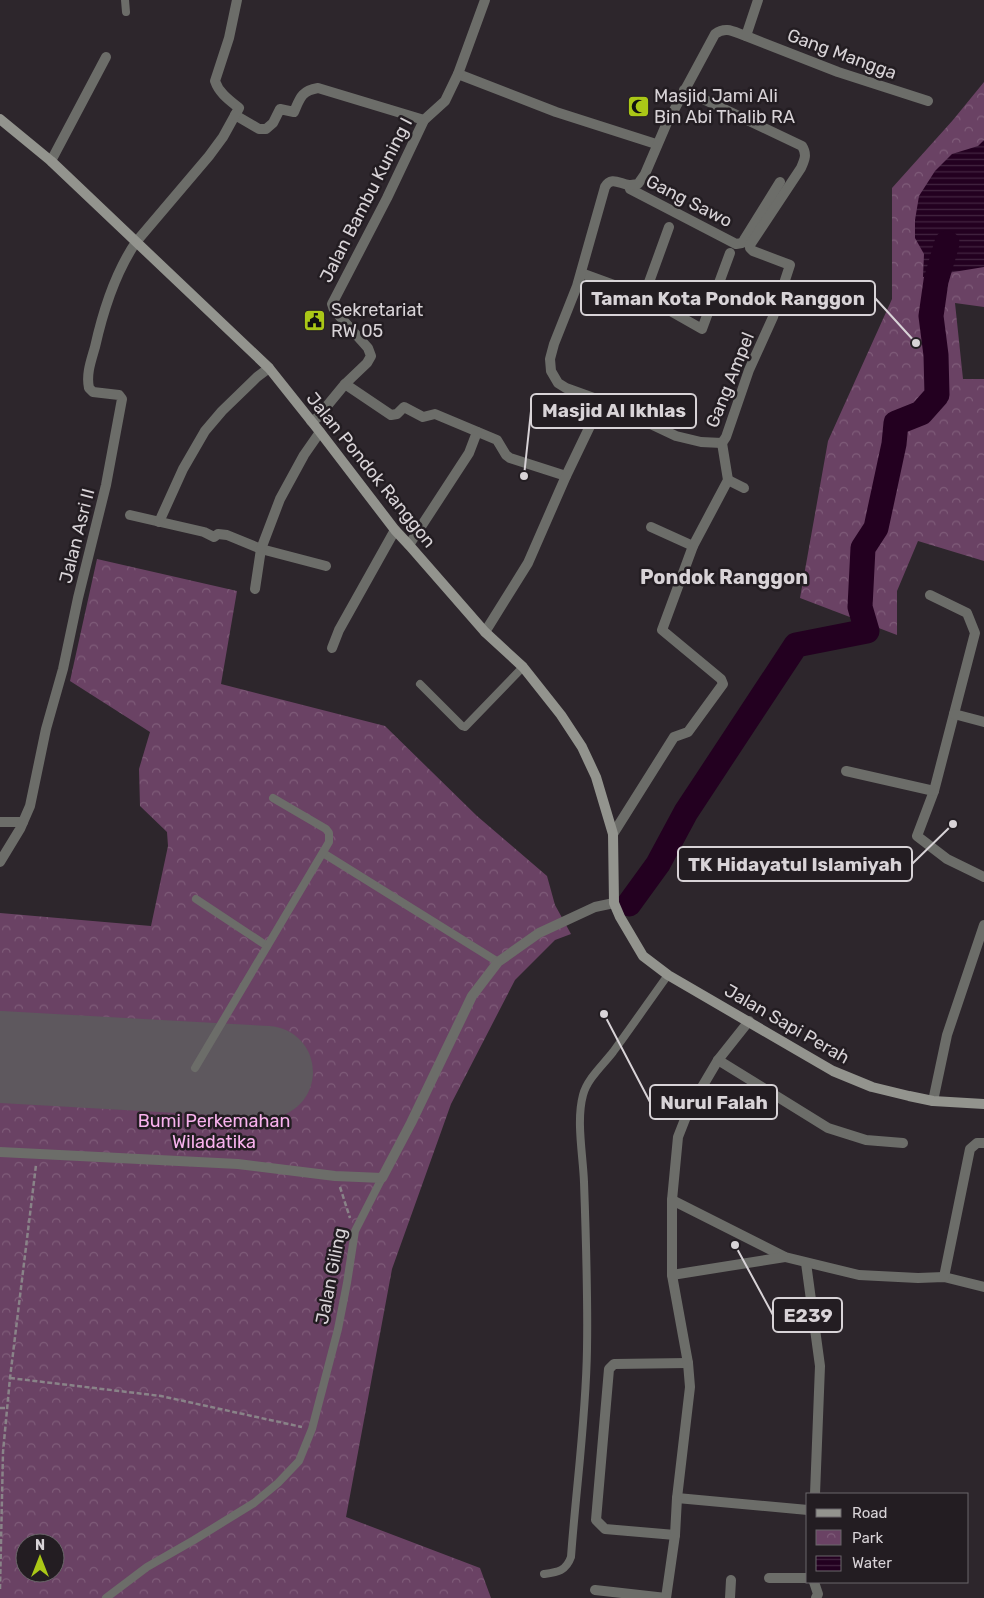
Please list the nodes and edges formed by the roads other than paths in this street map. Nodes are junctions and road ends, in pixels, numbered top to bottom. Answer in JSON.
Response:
{"nodes":[{"id":1,"x":126,"y":0,"type":"edge"},
{"id":2,"x":237,"y":0,"type":"edge"},
{"id":3,"x":485,"y":0,"type":"edge"},
{"id":4,"x":758,"y":0,"type":"edge"},
{"id":5,"x":126,"y":12,"type":"dead end"},
{"id":6,"x":746,"y":36,"type":"junction"},
{"id":7,"x":106,"y":57,"type":"dead end"},
{"id":8,"x":458,"y":74,"type":"junction"},
{"id":9,"x":684,"y":90,"type":"junction"},
{"id":10,"x":928,"y":101,"type":"dead end"},
{"id":11,"x":235,"y":115,"type":"junction"},
{"id":12,"x":0,"y":119,"type":"edge"},
{"id":13,"x":424,"y":120,"type":"junction"},
{"id":14,"x":656,"y":144,"type":"junction"},
{"id":15,"x":51,"y":161,"type":"junction"},
{"id":16,"x":780,"y":182,"type":"dead end"},
{"id":17,"x":629,"y":185,"type":"junction"},
{"id":18,"x":669,"y":228,"type":"dead end"},
{"id":19,"x":136,"y":242,"type":"junction"},
{"id":20,"x":730,"y":254,"type":"dead end"},
{"id":21,"x":581,"y":273,"type":"junction"},
{"id":22,"x":644,"y":296,"type":"junction"},
{"id":23,"x":269,"y":368,"type":"junction"},
{"id":24,"x":345,"y":384,"type":"junction"},
{"id":25,"x":602,"y":402,"type":"junction"},
{"id":26,"x":311,"y":421,"type":"junction"},
{"id":27,"x":320,"y":432,"type":"junction"},
{"id":28,"x":477,"y":432,"type":"junction"},
{"id":29,"x":722,"y":443,"type":"junction"},
{"id":30,"x":566,"y":476,"type":"junction"},
{"id":31,"x":728,"y":480,"type":"junction"},
{"id":32,"x":744,"y":488,"type":"dead end"},
{"id":33,"x":130,"y":516,"type":"dead end"},
{"id":34,"x":159,"y":522,"type":"junction"},
{"id":35,"x":651,"y":527,"type":"dead end"},
{"id":36,"x":395,"y":530,"type":"junction"},
{"id":37,"x":409,"y":545,"type":"junction"},
{"id":38,"x":693,"y":546,"type":"junction"},
{"id":39,"x":261,"y":548,"type":"junction"},
{"id":40,"x":326,"y":566,"type":"dead end"},
{"id":41,"x":255,"y":589,"type":"dead end"},
{"id":42,"x":930,"y":595,"type":"dead end"},
{"id":43,"x":485,"y":632,"type":"junction"},
{"id":44,"x":332,"y":648,"type":"dead end"},
{"id":45,"x":523,"y":667,"type":"junction"},
{"id":46,"x":420,"y":684,"type":"dead end"},
{"id":47,"x":954,"y":714,"type":"junction"},
{"id":48,"x":984,"y":722,"type":"edge"},
{"id":49,"x":846,"y":771,"type":"dead end"},
{"id":50,"x":934,"y":791,"type":"junction"},
{"id":51,"x":273,"y":798,"type":"dead end"},
{"id":52,"x":0,"y":822,"type":"edge"},
{"id":53,"x":23,"y":822,"type":"junction"},
{"id":54,"x":613,"y":834,"type":"junction"},
{"id":55,"x":323,"y":853,"type":"junction"},
{"id":56,"x":0,"y":862,"type":"edge"},
{"id":57,"x":984,"y":877,"type":"edge"},
{"id":58,"x":196,"y":899,"type":"dead end"},
{"id":59,"x":614,"y":903,"type":"junction"},
{"id":60,"x":984,"y":925,"type":"edge"},
{"id":61,"x":268,"y":946,"type":"junction"},
{"id":62,"x":498,"y":962,"type":"junction"},
{"id":63,"x":668,"y":975,"type":"junction"},
{"id":64,"x":749,"y":1021,"type":"junction"},
{"id":65,"x":718,"y":1060,"type":"junction"},
{"id":66,"x":195,"y":1068,"type":"dead end"},
{"id":67,"x":933,"y":1101,"type":"junction"},
{"id":68,"x":984,"y":1104,"type":"edge"},
{"id":69,"x":903,"y":1143,"type":"dead end"},
{"id":70,"x":984,"y":1143,"type":"edge"},
{"id":71,"x":0,"y":1152,"type":"edge"},
{"id":72,"x":382,"y":1178,"type":"junction"},
{"id":73,"x":672,"y":1200,"type":"junction"},
{"id":74,"x":785,"y":1258,"type":"junction"},
{"id":75,"x":806,"y":1263,"type":"junction"},
{"id":76,"x":672,"y":1275,"type":"junction"},
{"id":77,"x":944,"y":1277,"type":"junction"},
{"id":78,"x":984,"y":1287,"type":"edge"},
{"id":79,"x":688,"y":1363,"type":"junction"},
{"id":80,"x":815,"y":1493,"type":"edge"},
{"id":81,"x":676,"y":1498,"type":"junction"},
{"id":82,"x":806,"y":1510,"type":"edge"},
{"id":83,"x":675,"y":1535,"type":"junction"},
{"id":84,"x":544,"y":1574,"type":"dead end"},
{"id":85,"x":769,"y":1578,"type":"dead end"},
{"id":86,"x":806,"y":1578,"type":"edge"},
{"id":87,"x":731,"y":1580,"type":"dead end"},
{"id":88,"x":814,"y":1583,"type":"edge"},
{"id":89,"x":595,"y":1590,"type":"dead end"},
{"id":90,"x":106,"y":1598,"type":"edge"},
{"id":91,"x":666,"y":1598,"type":"edge"},
{"id":92,"x":730,"y":1598,"type":"edge"},
{"id":93,"x":816,"y":1598,"type":"edge"}],
"edges":[{"from":1,"to":5,"type":"lane"},
{"from":2,"to":11,"type":"street"},
{"from":3,"to":8,"type":"street","name":"Jalan Bambu Kuning I"},
{"from":4,"to":6,"type":"street"},
{"from":6,"to":9,"type":"street","name":"Gang Mangga"},
{"from":6,"to":10,"type":"street","name":"Gang Mangga"},
{"from":7,"to":15,"type":"street"},
{"from":8,"to":13,"type":"street","name":"Jalan Bambu Kuning I"},
{"from":8,"to":14,"type":"street"},
{"from":9,"to":14,"type":"street"},
{"from":9,"to":29,"type":"street","name":"Gang Ampel"},
{"from":11,"to":13,"type":"street"},
{"from":11,"to":19,"type":"street"},
{"from":12,"to":15,"type":"street","name":"Jalan Pondok Ranggon"},
{"from":13,"to":24,"type":"street","name":"Jalan Bambu Kuning I"},
{"from":14,"to":17,"type":"street"},
{"from":15,"to":19,"type":"street","name":"Jalan Pondok Ranggon"},
{"from":16,"to":17,"type":"street","name":"Gang Sawo"},
{"from":17,"to":21,"type":"street","name":"Gang Ampel"},
{"from":18,"to":22,"type":"street"},
{"from":19,"to":23,"type":"street","name":"Jalan Pondok Ranggon"},
{"from":19,"to":53,"type":"street","name":"Jalan Asri II"},
{"from":20,"to":22,"type":"street"},
{"from":21,"to":22,"type":"street"},
{"from":21,"to":25,"type":"street","name":"Gang Ampel"},
{"from":23,"to":26,"type":"street","name":"Jalan Pondok Ranggon"},
{"from":23,"to":34,"type":"street"},
{"from":24,"to":26,"type":"street","name":"Jalan Bambu Kuning I"},
{"from":24,"to":28,"type":"street"},
{"from":25,"to":29,"type":"street","name":"Gang Ampel"},
{"from":25,"to":30,"type":"street"},
{"from":26,"to":27,"type":"street","name":"Jalan Pondok Ranggon"},
{"from":27,"to":36,"type":"street","name":"Jalan Pondok Ranggon"},
{"from":27,"to":39,"type":"street"},
{"from":28,"to":30,"type":"street"},
{"from":28,"to":37,"type":"street"},
{"from":29,"to":31,"type":"street"},
{"from":30,"to":43,"type":"street"},
{"from":31,"to":32,"type":"street"},
{"from":31,"to":38,"type":"street"},
{"from":33,"to":34,"type":"street"},
{"from":34,"to":39,"type":"street"},
{"from":35,"to":38,"type":"street"},
{"from":36,"to":37,"type":"street","name":"Jalan Pondok Ranggon"},
{"from":36,"to":44,"type":"street"},
{"from":37,"to":43,"type":"street","name":"Jalan Pondok Ranggon"},
{"from":38,"to":54,"type":"street"},
{"from":39,"to":40,"type":"street"},
{"from":39,"to":41,"type":"street"},
{"from":42,"to":47,"type":"street"},
{"from":43,"to":45,"type":"street","name":"Jalan Pondok Ranggon"},
{"from":45,"to":46,"type":"lane"},
{"from":45,"to":54,"type":"street","name":"Jalan Pondok Ranggon"},
{"from":47,"to":48,"type":"street"},
{"from":47,"to":50,"type":"street"},
{"from":49,"to":50,"type":"street"},
{"from":50,"to":57,"type":"street"},
{"from":51,"to":55,"type":"lane"},
{"from":52,"to":53,"type":"street"},
{"from":53,"to":56,"type":"street","name":"Jalan Asri II"},
{"from":54,"to":59,"type":"street","name":"Jalan Pondok Ranggon"},
{"from":55,"to":61,"type":"lane"},
{"from":55,"to":62,"type":"lane"},
{"from":58,"to":61,"type":"lane"},
{"from":59,"to":62,"type":"street","name":"Jalan Giling"},
{"from":59,"to":63,"type":"street","name":"Jalan Sapi Perah"},
{"from":60,"to":67,"type":"street"},
{"from":61,"to":66,"type":"lane"},
{"from":62,"to":72,"type":"street","name":"Jalan Giling"},
{"from":63,"to":64,"type":"street","name":"Jalan Sapi Perah"},
{"from":63,"to":84,"type":"lane"},
{"from":64,"to":65,"type":"street"},
{"from":64,"to":67,"type":"street","name":"Jalan Sapi Perah"},
{"from":65,"to":69,"type":"street"},
{"from":65,"to":73,"type":"street"},
{"from":67,"to":68,"type":"street","name":"Jalan Sapi Perah"},
{"from":70,"to":77,"type":"street"},
{"from":71,"to":72,"type":"street"},
{"from":72,"to":90,"type":"lane","name":"Jalan Giling"},
{"from":73,"to":74,"type":"street"},
{"from":73,"to":76,"type":"street"},
{"from":74,"to":75,"type":"street"},
{"from":74,"to":76,"type":"street"},
{"from":75,"to":77,"type":"street"},
{"from":75,"to":80,"type":"street"},
{"from":76,"to":79,"type":"street"},
{"from":77,"to":78,"type":"street"},
{"from":79,"to":81,"type":"street"},
{"from":79,"to":83,"type":"street"},
{"from":81,"to":82,"type":"street"},
{"from":81,"to":83,"type":"street"},
{"from":83,"to":91,"type":"street"},
{"from":85,"to":86,"type":"street"},
{"from":87,"to":92,"type":"street"},
{"from":88,"to":93,"type":"street"},
{"from":89,"to":91,"type":"street"}]}
